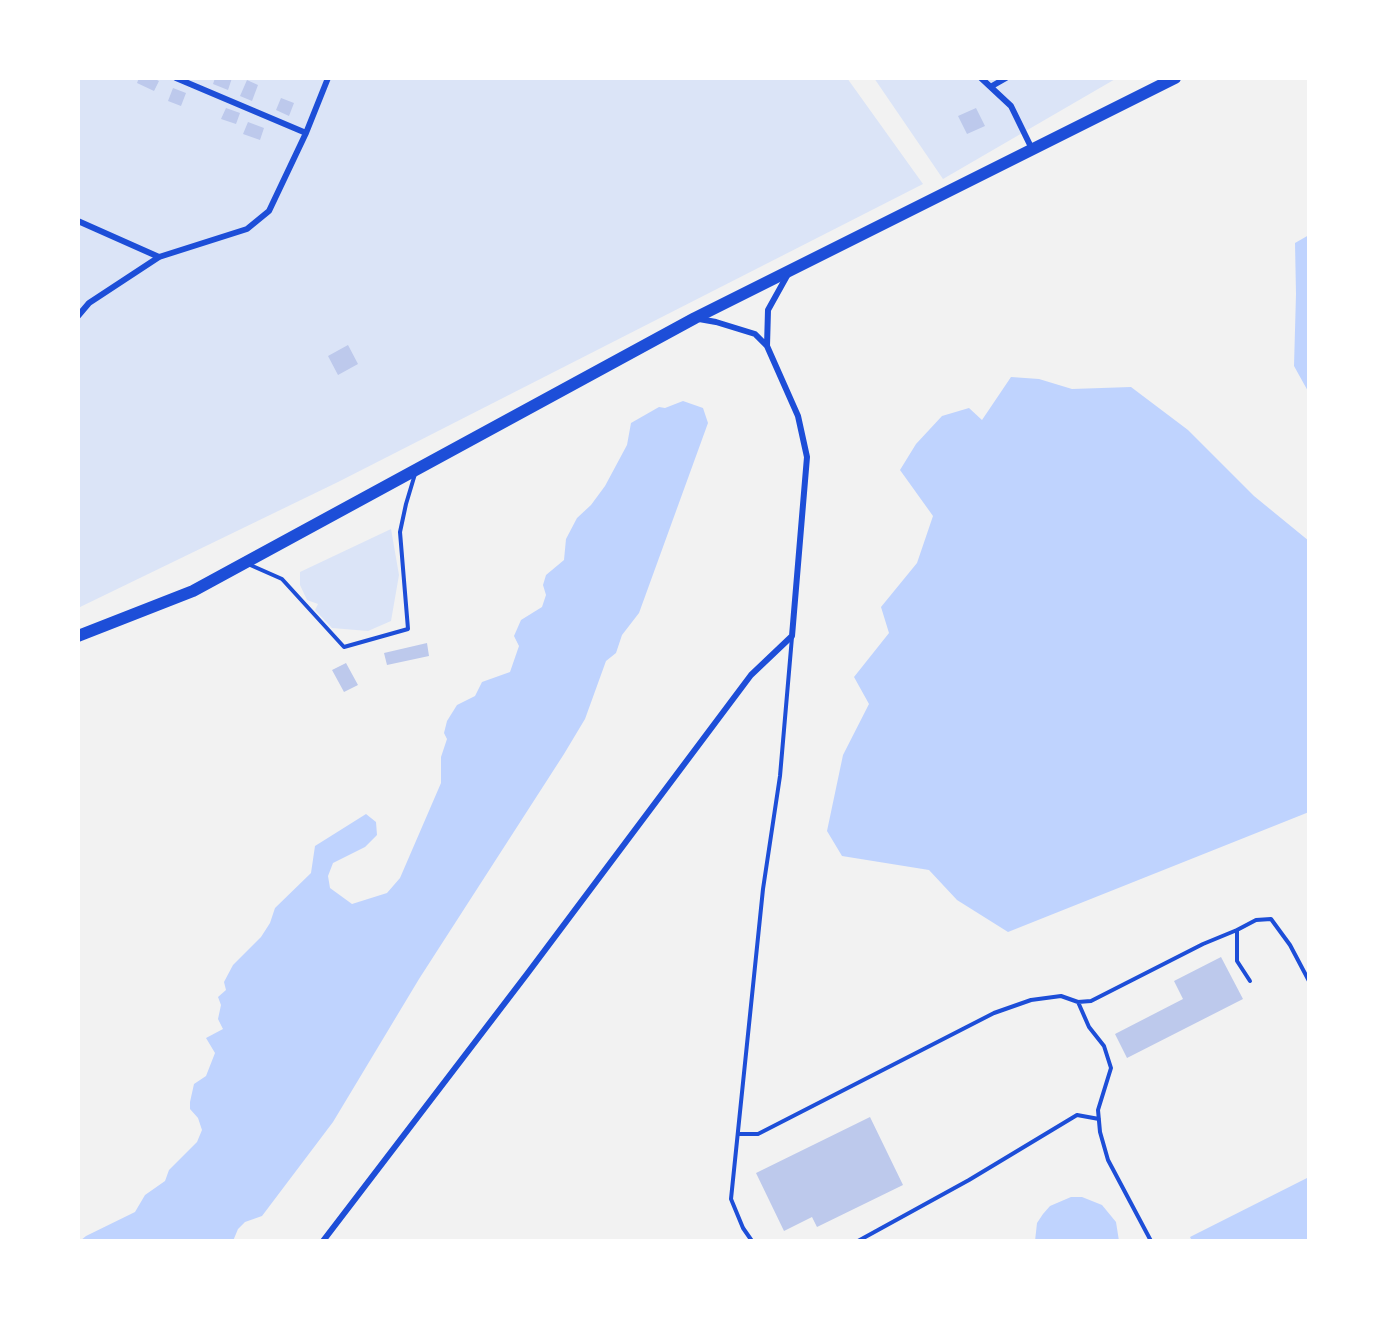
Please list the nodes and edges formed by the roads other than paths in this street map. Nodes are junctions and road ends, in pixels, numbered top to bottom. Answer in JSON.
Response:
{"nodes":[{"id":1,"x":176,"y":78,"type":"edge"},
{"id":2,"x":328,"y":78,"type":"edge"},
{"id":3,"x":981,"y":78,"type":"edge"},
{"id":4,"x":1006,"y":78,"type":"edge"},
{"id":5,"x":1175,"y":78,"type":"edge"},
{"id":6,"x":992,"y":86,"type":"junction"},
{"id":7,"x":306,"y":133,"type":"junction"},
{"id":8,"x":1032,"y":149,"type":"junction"},
{"id":9,"x":78,"y":220,"type":"edge"},
{"id":10,"x":159,"y":257,"type":"junction"},
{"id":11,"x":790,"y":271,"type":"junction"},
{"id":12,"x":78,"y":316,"type":"edge"},
{"id":13,"x":695,"y":318,"type":"junction"},
{"id":14,"x":767,"y":346,"type":"junction"},
{"id":15,"x":416,"y":470,"type":"junction"},
{"id":16,"x":245,"y":563,"type":"junction"},
{"id":17,"x":78,"y":636,"type":"edge"},
{"id":18,"x":792,"y":636,"type":"junction"},
{"id":19,"x":1237,"y":930,"type":"junction"},
{"id":20,"x":1251,"y":981,"type":"dead end"},
{"id":21,"x":1309,"y":981,"type":"edge"},
{"id":22,"x":1078,"y":1002,"type":"junction"},
{"id":23,"x":1099,"y":1119,"type":"junction"},
{"id":24,"x":738,"y":1134,"type":"junction"},
{"id":25,"x":323,"y":1241,"type":"edge"},
{"id":26,"x":752,"y":1241,"type":"edge"},
{"id":27,"x":858,"y":1241,"type":"edge"},
{"id":28,"x":1150,"y":1241,"type":"edge"}],
"edges":[{"from":1,"to":7,"type":"street"},
{"from":2,"to":7,"type":"street"},
{"from":3,"to":6,"type":"street"},
{"from":4,"to":6,"type":"street"},
{"from":5,"to":8,"type":"highway"},
{"from":6,"to":8,"type":"street"},
{"from":7,"to":10,"type":"street"},
{"from":8,"to":11,"type":"highway"},
{"from":9,"to":10,"type":"street"},
{"from":10,"to":12,"type":"street"},
{"from":11,"to":13,"type":"highway"},
{"from":11,"to":14,"type":"street"},
{"from":13,"to":14,"type":"street"},
{"from":13,"to":15,"type":"highway"},
{"from":14,"to":18,"type":"street"},
{"from":15,"to":16,"type":"highway"},
{"from":15,"to":16,"type":"lane"},
{"from":16,"to":17,"type":"highway"},
{"from":18,"to":24,"type":"lane"},
{"from":18,"to":25,"type":"street"},
{"from":19,"to":20,"type":"lane"},
{"from":19,"to":21,"type":"lane"},
{"from":19,"to":22,"type":"lane"},
{"from":22,"to":23,"type":"lane"},
{"from":22,"to":24,"type":"lane"},
{"from":23,"to":27,"type":"lane"},
{"from":23,"to":28,"type":"lane"},
{"from":24,"to":26,"type":"lane"}]}
